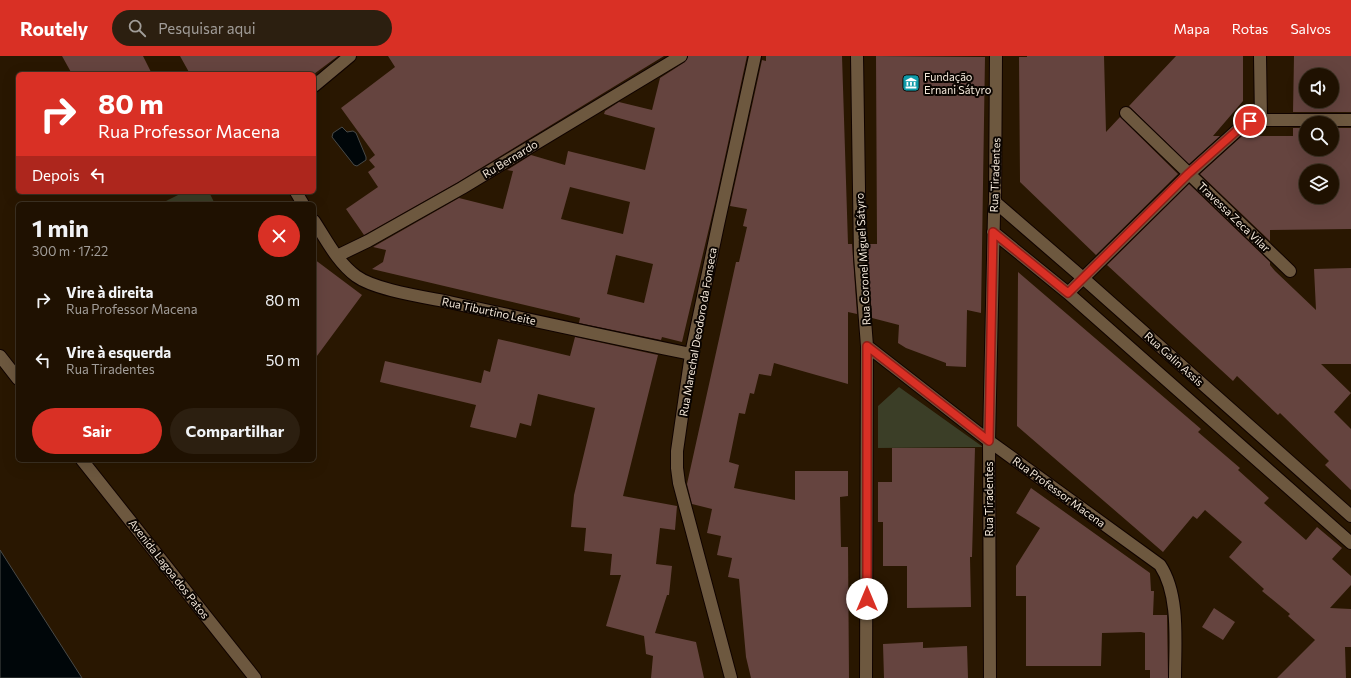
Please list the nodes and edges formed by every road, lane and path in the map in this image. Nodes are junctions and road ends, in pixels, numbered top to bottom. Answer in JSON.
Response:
{"nodes":[{"id":1,"x":350,"y":56,"type":"edge"},
{"id":2,"x":680,"y":56,"type":"edge"},
{"id":3,"x":755,"y":56,"type":"edge"},
{"id":4,"x":857,"y":56,"type":"edge"},
{"id":5,"x":996,"y":56,"type":"edge"},
{"id":6,"x":1260,"y":56,"type":"edge"},
{"id":7,"x":316,"y":84,"type":"edge"},
{"id":8,"x":1126,"y":113,"type":"dead end"},
{"id":9,"x":1261,"y":120,"type":"junction"},
{"id":10,"x":1351,"y":120,"type":"edge"},
{"id":11,"x":1188,"y":174,"type":"junction"},
{"id":12,"x":996,"y":202,"type":"junction"},
{"id":13,"x":316,"y":223,"type":"edge"},
{"id":14,"x":993,"y":232,"type":"junction"},
{"id":15,"x":337,"y":256,"type":"junction"},
{"id":16,"x":1290,"y":271,"type":"dead end"},
{"id":17,"x":1083,"y":278,"type":"junction"},
{"id":18,"x":1068,"y":293,"type":"junction"},
{"id":19,"x":867,"y":346,"type":"junction"},
{"id":20,"x":691,"y":354,"type":"junction"},
{"id":21,"x":0,"y":356,"type":"edge"},
{"id":22,"x":16,"y":376,"type":"edge"},
{"id":23,"x":989,"y":441,"type":"junction"},
{"id":24,"x":84,"y":462,"type":"edge"},
{"id":25,"x":1351,"y":516,"type":"edge"},
{"id":26,"x":1351,"y":543,"type":"edge"},
{"id":27,"x":255,"y":678,"type":"edge"},
{"id":28,"x":731,"y":678,"type":"edge"},
{"id":29,"x":866,"y":678,"type":"edge"},
{"id":30,"x":990,"y":678,"type":"edge"},
{"id":31,"x":1175,"y":678,"type":"edge"}],
"edges":[{"from":1,"to":7,"type":"street"},
{"from":2,"to":15,"type":"street","name":"Ru Bernardo"},
{"from":3,"to":20,"type":"street","name":"Rua Marechal Deodoro da Fonseca"},
{"from":4,"to":19,"type":"street","name":"Rua Coronel Miguel Sátyro"},
{"from":5,"to":12,"type":"street","name":"Rua Tiradentes"},
{"from":6,"to":9,"type":"street"},
{"from":8,"to":11,"type":"street","name":"Travessa Zeca Vilar"},
{"from":9,"to":10,"type":"street"},
{"from":9,"to":11,"type":"street"},
{"from":11,"to":16,"type":"street","name":"Travessa Zeca Vilar"},
{"from":11,"to":17,"type":"street"},
{"from":12,"to":14,"type":"street","name":"Rua Tiradentes"},
{"from":12,"to":17,"type":"street","name":"Rua Galin Assis"},
{"from":13,"to":15,"type":"street","name":"Rua Tiburtino Leite"},
{"from":14,"to":18,"type":"street","name":"Rua Galin Assis"},
{"from":14,"to":23,"type":"street","name":"Rua Tiradentes"},
{"from":15,"to":20,"type":"street","name":"Rua Tiburtino Leite"},
{"from":17,"to":18,"type":"street"},
{"from":17,"to":25,"type":"street","name":"Rua Galin Assis"},
{"from":18,"to":26,"type":"street","name":"Rua Galin Assis"},
{"from":19,"to":23,"type":"street","name":"Rua Professor Macena"},
{"from":19,"to":29,"type":"street","name":"Rua Coronel Miguel Sátyro"},
{"from":20,"to":28,"type":"street","name":"Rua Marechal Deodoro da Fonseca"},
{"from":21,"to":22,"type":"street"},
{"from":23,"to":30,"type":"street","name":"Rua Tiradentes"},
{"from":23,"to":31,"type":"street","name":"Rua Professor Macena"},
{"from":24,"to":27,"type":"street","name":"Avenida Lagoa dos Patos"}]}
